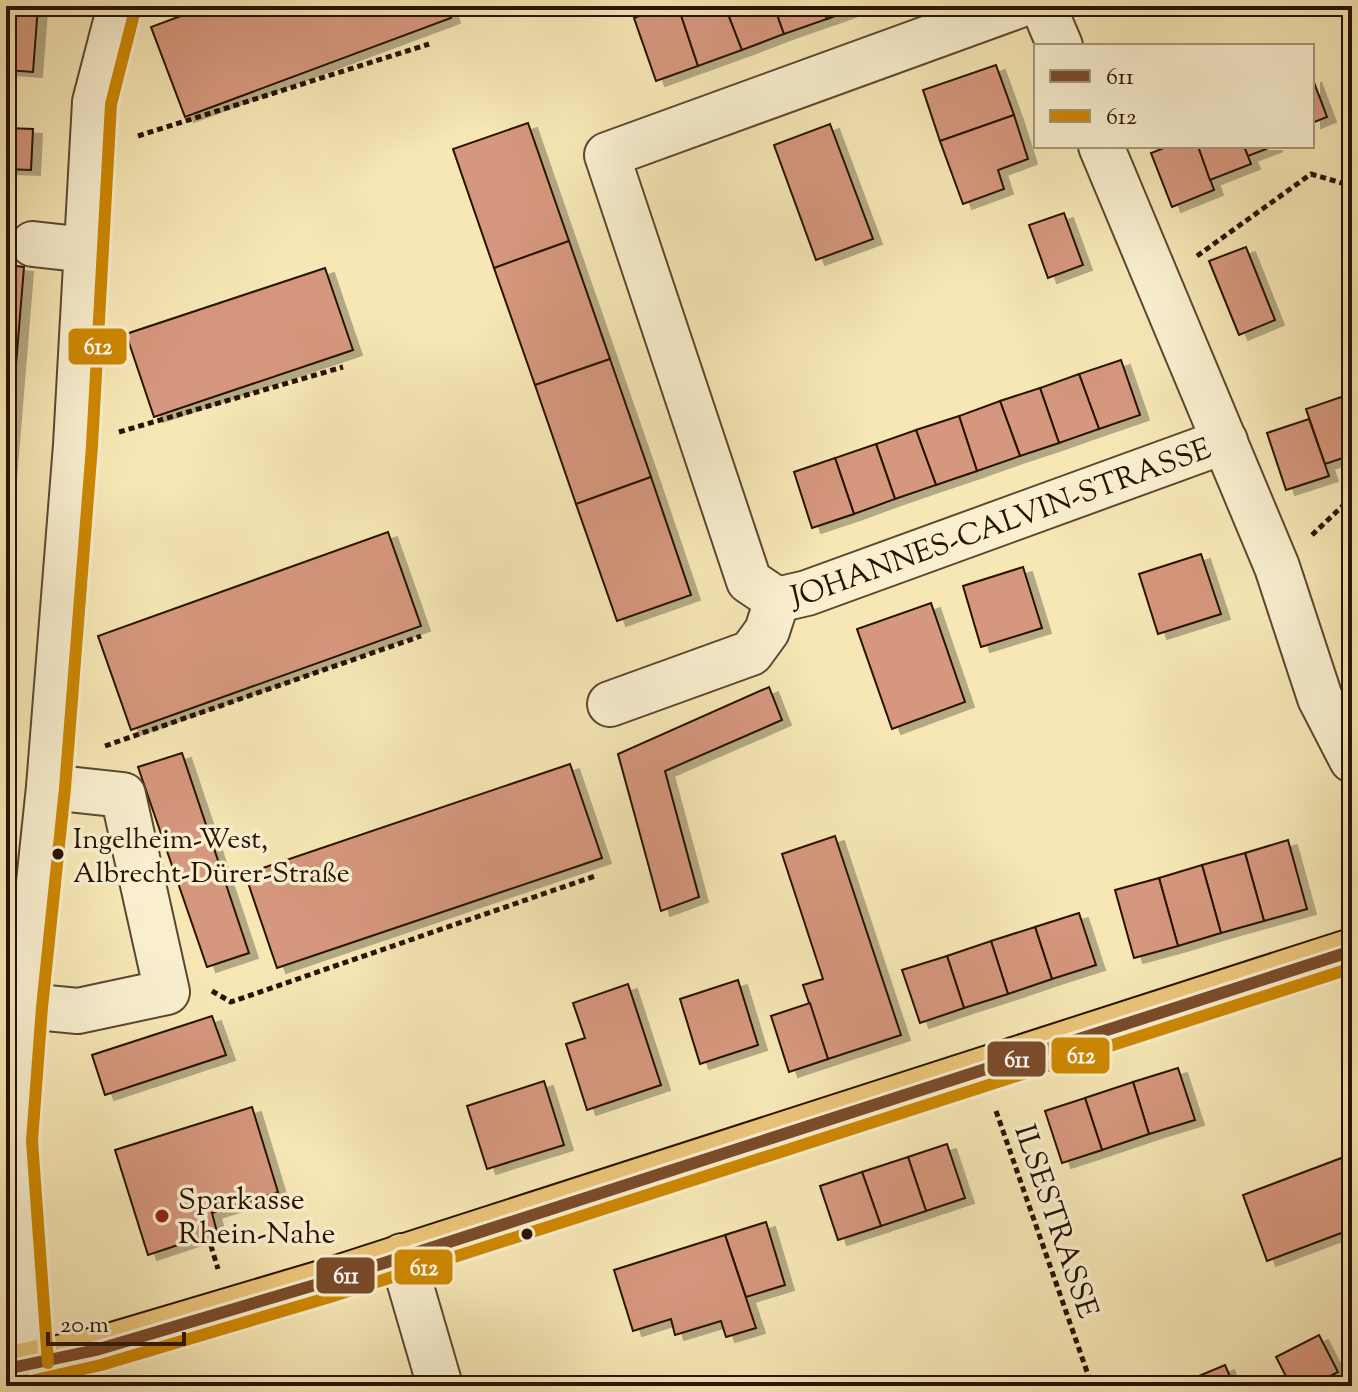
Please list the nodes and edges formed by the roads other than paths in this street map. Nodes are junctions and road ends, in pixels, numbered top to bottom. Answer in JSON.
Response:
{"nodes":[{"id":1,"x":120,"y":6,"type":"edge"},
{"id":2,"x":1017,"y":6,"type":"edge"},
{"id":3,"x":1043,"y":6,"type":"edge"},
{"id":4,"x":1059,"y":44,"type":"edge"},
{"id":5,"x":1102,"y":148,"type":"edge"},
{"id":6,"x":33,"y":244,"type":"dead end"},
{"id":7,"x":86,"y":250,"type":"junction"},
{"id":8,"x":1225,"y":441,"type":"junction"},
{"id":9,"x":777,"y":600,"type":"junction"},
{"id":10,"x":610,"y":704,"type":"dead end"},
{"id":11,"x":1352,"y":760,"type":"edge"},
{"id":12,"x":50,"y":776,"type":"junction"},
{"id":13,"x":1352,"y":951,"type":"edge"},
{"id":14,"x":26,"y":1006,"type":"junction"},
{"id":15,"x":402,"y":1256,"type":"junction"},
{"id":16,"x":24,"y":1373,"type":"edge"},
{"id":17,"x":440,"y":1386,"type":"edge"}],
"edges":[{"from":1,"to":7,"type":"street"},
{"from":2,"to":9,"type":"street","name":"JOHANNES-CALVIN-STRASSE"},
{"from":3,"to":4,"type":"street"},
{"from":5,"to":8,"type":"street"},
{"from":6,"to":7,"type":"street"},
{"from":7,"to":12,"type":"street"},
{"from":8,"to":9,"type":"street","name":"JOHANNES-CALVIN-STRASSE"},
{"from":8,"to":11,"type":"street"},
{"from":9,"to":10,"type":"street","name":"JOHANNES-CALVIN-STRASSE"},
{"from":12,"to":14,"type":"street"},
{"from":12,"to":14,"type":"street"},
{"from":13,"to":15,"type":"main road"},
{"from":14,"to":16,"type":"street"},
{"from":15,"to":16,"type":"main road"},
{"from":15,"to":17,"type":"street"}]}
